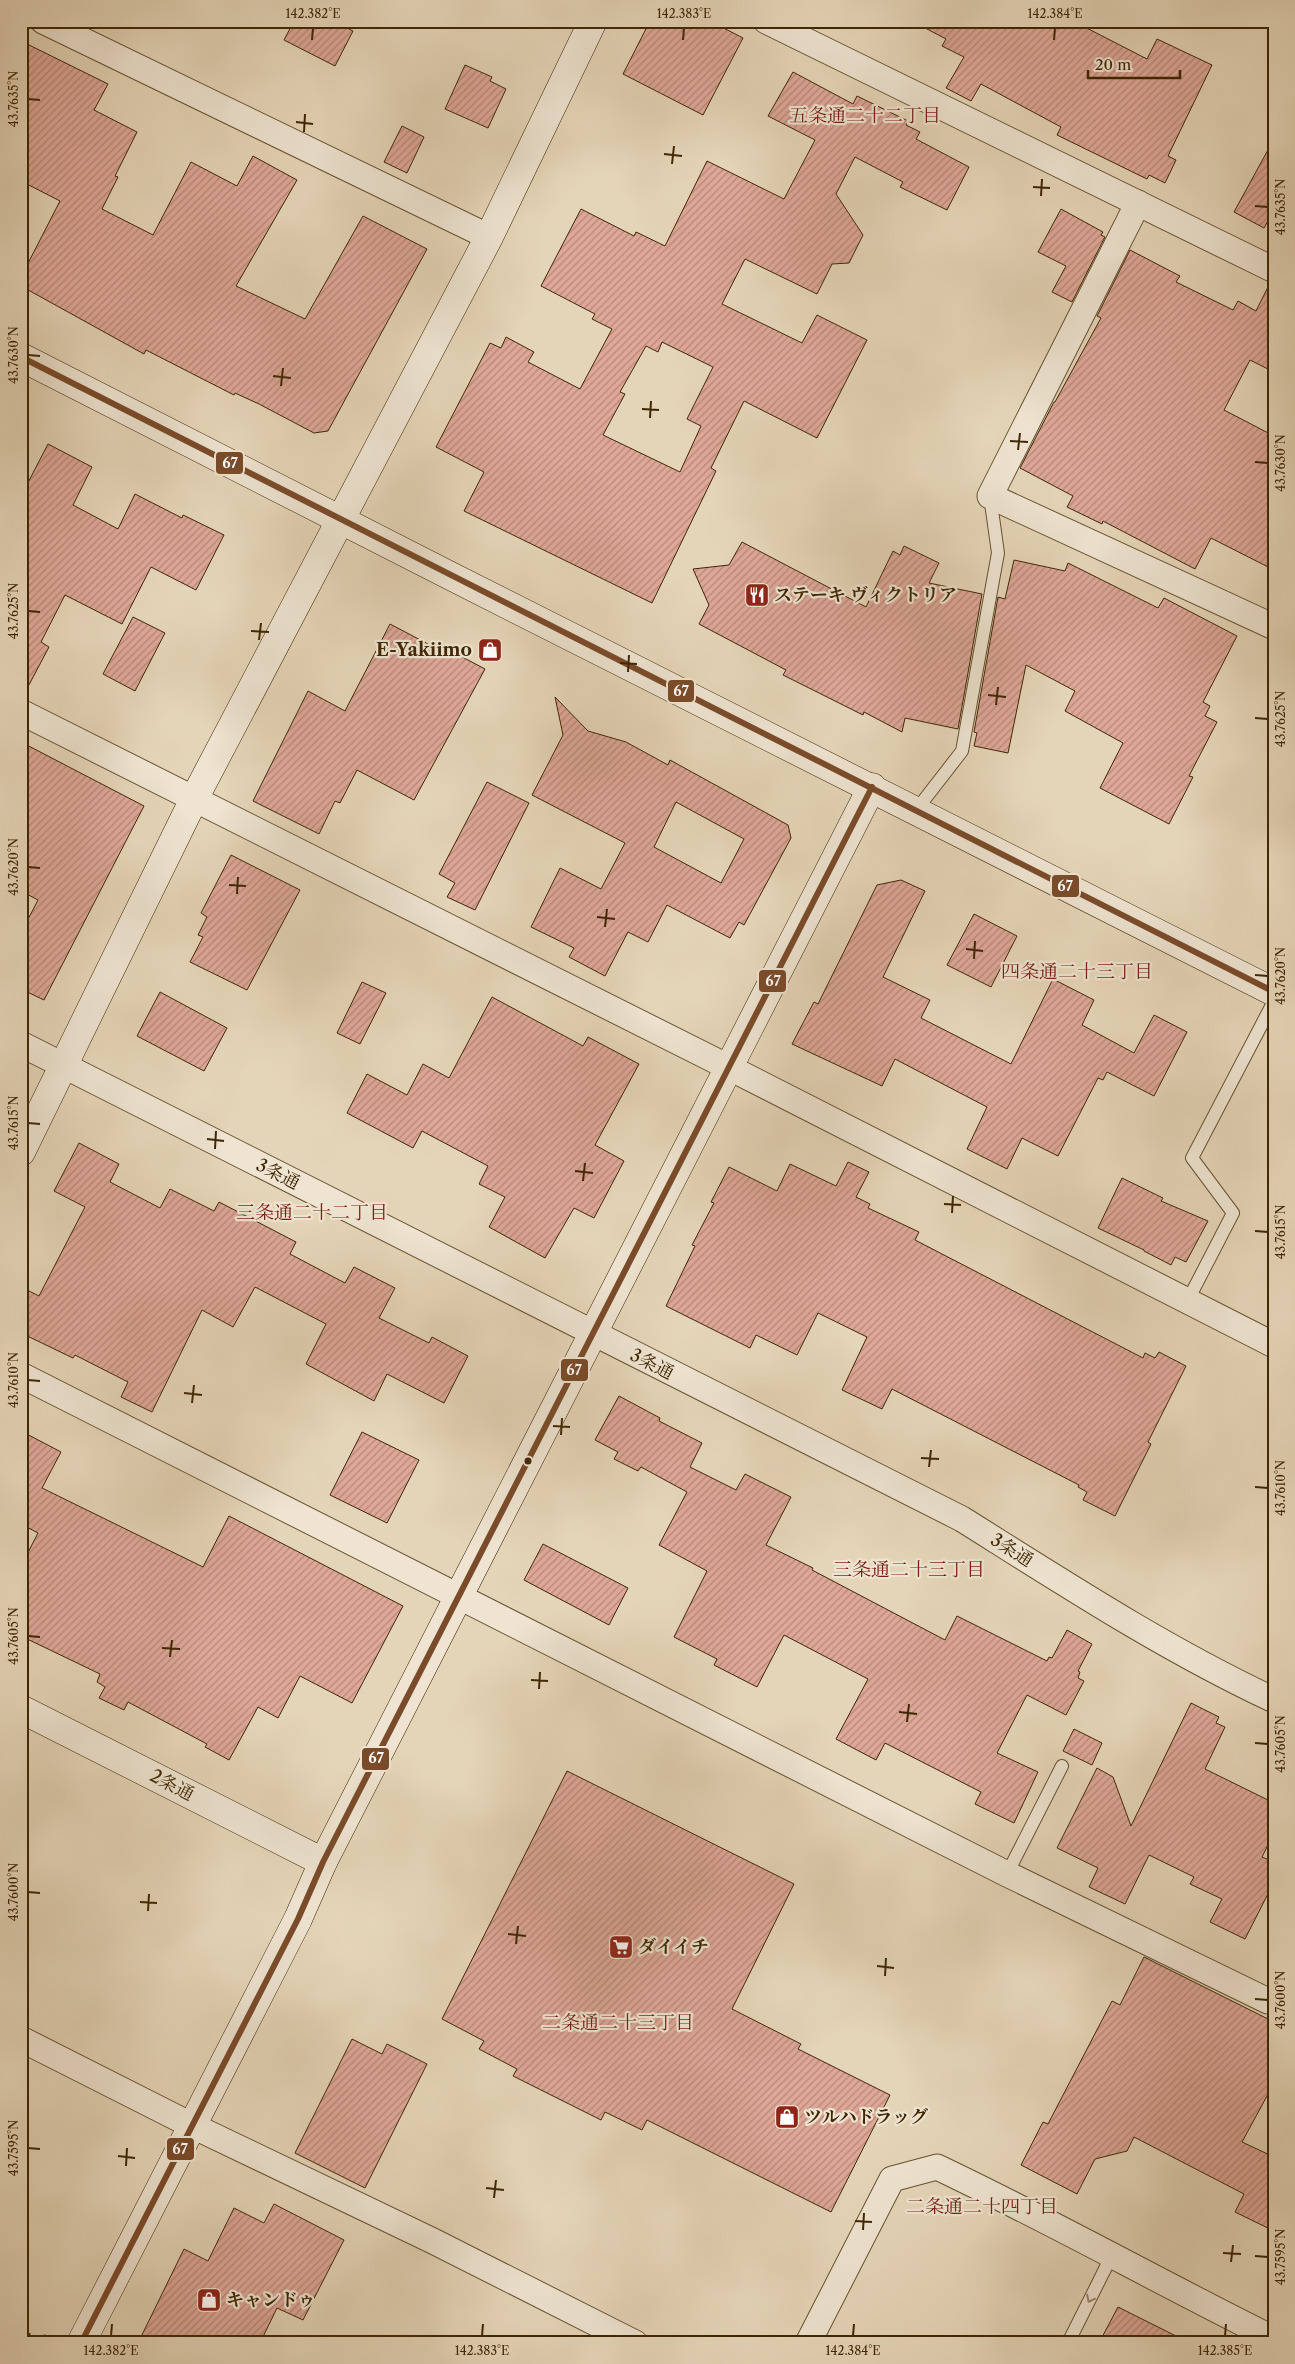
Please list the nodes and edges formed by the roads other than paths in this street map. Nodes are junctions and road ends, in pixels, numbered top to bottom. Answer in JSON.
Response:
{"nodes":[{"id":1,"x":43,"y":21,"type":"edge"},
{"id":2,"x":593,"y":21,"type":"edge"},
{"id":3,"x":766,"y":21,"type":"edge"},
{"id":4,"x":1138,"y":203,"type":"junction"},
{"id":5,"x":489,"y":237,"type":"junction"},
{"id":6,"x":1274,"y":270,"type":"edge"},
{"id":7,"x":21,"y":357,"type":"edge"},
{"id":8,"x":990,"y":496,"type":"junction"},
{"id":9,"x":341,"y":522,"type":"junction"},
{"id":10,"x":1274,"y":628,"type":"edge"},
{"id":11,"x":21,"y":712,"type":"edge"},
{"id":12,"x":872,"y":787,"type":"junction"},
{"id":13,"x":194,"y":799,"type":"junction"},
{"id":14,"x":917,"y":809,"type":"junction"},
{"id":15,"x":1274,"y":992,"type":"edge"},
{"id":16,"x":1274,"y":1001,"type":"edge"},
{"id":17,"x":21,"y":1044,"type":"edge"},
{"id":18,"x":64,"y":1066,"type":"junction"},
{"id":19,"x":728,"y":1067,"type":"junction"},
{"id":20,"x":21,"y":1152,"type":"edge"},
{"id":21,"x":1187,"y":1302,"type":"junction"},
{"id":22,"x":592,"y":1334,"type":"junction"},
{"id":23,"x":1274,"y":1345,"type":"edge"},
{"id":24,"x":21,"y":1374,"type":"edge"},
{"id":25,"x":460,"y":1595,"type":"junction"},
{"id":26,"x":1274,"y":1700,"type":"edge"},
{"id":27,"x":21,"y":1709,"type":"edge"},
{"id":28,"x":1062,"y":1766,"type":"dead end"},
{"id":29,"x":323,"y":1862,"type":"junction"},
{"id":30,"x":1007,"y":1874,"type":"junction"},
{"id":31,"x":1274,"y":2001,"type":"edge"},
{"id":32,"x":21,"y":2039,"type":"edge"},
{"id":33,"x":193,"y":2126,"type":"junction"},
{"id":34,"x":1112,"y":2255,"type":"junction"},
{"id":35,"x":1274,"y":2339,"type":"edge"},
{"id":36,"x":81,"y":2343,"type":"edge"},
{"id":37,"x":635,"y":2343,"type":"edge"},
{"id":38,"x":808,"y":2343,"type":"edge"},
{"id":39,"x":1068,"y":2343,"type":"edge"}],
"edges":[{"from":1,"to":5,"type":"street"},
{"from":2,"to":5,"type":"street"},
{"from":3,"to":4,"type":"street"},
{"from":4,"to":6,"type":"street"},
{"from":4,"to":8,"type":"street"},
{"from":5,"to":9,"type":"street"},
{"from":7,"to":9,"type":"street"},
{"from":8,"to":10,"type":"street"},
{"from":8,"to":14,"type":"lane"},
{"from":9,"to":12,"type":"street"},
{"from":9,"to":13,"type":"street"},
{"from":11,"to":13,"type":"street"},
{"from":12,"to":14,"type":"street"},
{"from":12,"to":19,"type":"street"},
{"from":13,"to":18,"type":"street"},
{"from":13,"to":19,"type":"street"},
{"from":14,"to":15,"type":"street"},
{"from":16,"to":21,"type":"lane"},
{"from":17,"to":18,"type":"street","name":"3条通"},
{"from":18,"to":20,"type":"street"},
{"from":18,"to":22,"type":"street","name":"3条通"},
{"from":19,"to":21,"type":"street"},
{"from":19,"to":22,"type":"street"},
{"from":21,"to":23,"type":"street"},
{"from":22,"to":25,"type":"street"},
{"from":22,"to":26,"type":"street","name":"3条通"},
{"from":24,"to":25,"type":"street"},
{"from":25,"to":29,"type":"street"},
{"from":25,"to":30,"type":"street"},
{"from":27,"to":29,"type":"street","name":"2条通"},
{"from":28,"to":30,"type":"lane"},
{"from":29,"to":33,"type":"street"},
{"from":30,"to":31,"type":"street"},
{"from":32,"to":33,"type":"street"},
{"from":33,"to":36,"type":"street"},
{"from":33,"to":37,"type":"street"},
{"from":34,"to":35,"type":"street"},
{"from":34,"to":38,"type":"street"},
{"from":34,"to":39,"type":"lane","one_way":true}]}
